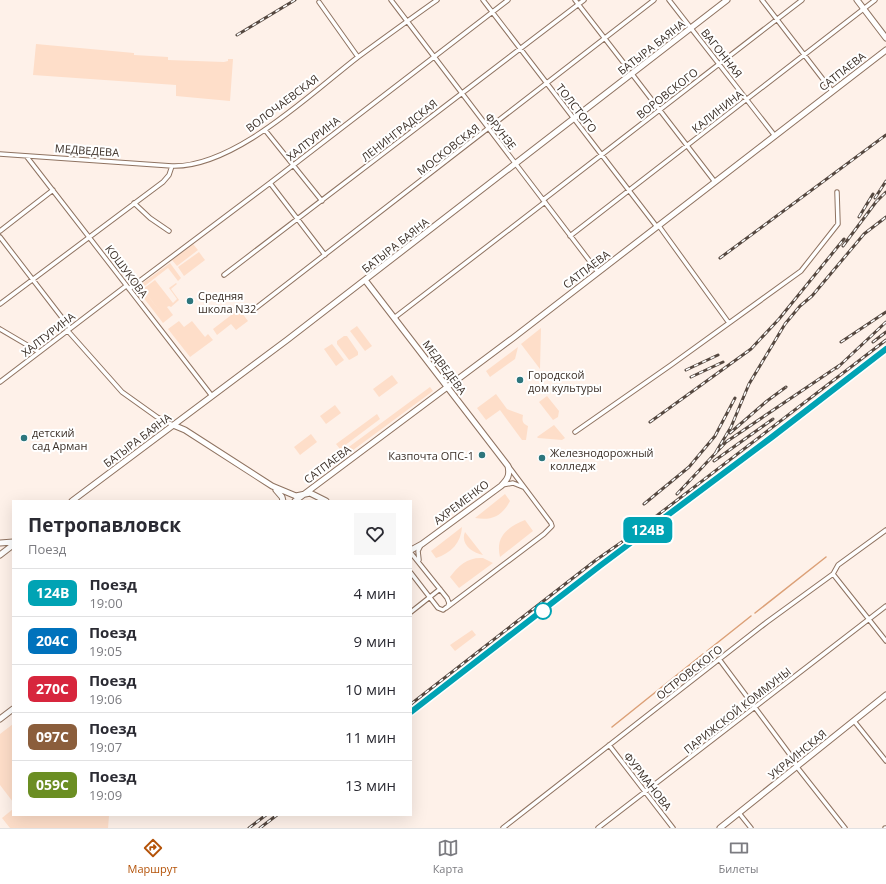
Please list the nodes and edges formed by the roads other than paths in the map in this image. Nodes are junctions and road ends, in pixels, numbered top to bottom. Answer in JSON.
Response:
{"nodes":[{"id":1,"x":391,"y":0,"type":"edge"},
{"id":2,"x":437,"y":0,"type":"edge"},
{"id":3,"x":483,"y":0,"type":"edge"},
{"id":4,"x":508,"y":0,"type":"edge"},
{"id":5,"x":575,"y":0,"type":"edge"},
{"id":6,"x":584,"y":0,"type":"edge"},
{"id":7,"x":654,"y":0,"type":"edge"},
{"id":8,"x":669,"y":0,"type":"edge"},
{"id":9,"x":727,"y":0,"type":"edge"},
{"id":10,"x":762,"y":0,"type":"edge"},
{"id":11,"x":802,"y":0,"type":"edge"},
{"id":12,"x":857,"y":0,"type":"edge"},
{"id":13,"x":875,"y":0,"type":"edge"},
{"id":14,"x":319,"y":2,"type":"dead end"},
{"id":15,"x":579,"y":4,"type":"junction"},
{"id":16,"x":863,"y":9,"type":"junction"},
{"id":17,"x":492,"y":12,"type":"junction"},
{"id":18,"x":777,"y":20,"type":"junction"},
{"id":19,"x":407,"y":22,"type":"junction"},
{"id":20,"x":691,"y":28,"type":"junction"},
{"id":21,"x":605,"y":38,"type":"junction"},
{"id":22,"x":886,"y":38,"type":"edge"},
{"id":23,"x":520,"y":49,"type":"junction"},
{"id":24,"x":886,"y":50,"type":"edge"},
{"id":25,"x":804,"y":55,"type":"junction"},
{"id":26,"x":358,"y":57,"type":"junction"},
{"id":27,"x":434,"y":57,"type":"junction"},
{"id":28,"x":623,"y":62,"type":"dead end"},
{"id":29,"x":719,"y":64,"type":"junction"},
{"id":30,"x":632,"y":74,"type":"junction"},
{"id":31,"x":547,"y":84,"type":"junction"},
{"id":32,"x":832,"y":91,"type":"junction"},
{"id":33,"x":461,"y":93,"type":"junction"},
{"id":34,"x":746,"y":100,"type":"junction"},
{"id":35,"x":660,"y":110,"type":"junction"},
{"id":36,"x":574,"y":119,"type":"junction"},
{"id":37,"x":488,"y":129,"type":"junction"},
{"id":38,"x":265,"y":130,"type":"junction"},
{"id":39,"x":775,"y":136,"type":"junction"},
{"id":40,"x":687,"y":145,"type":"junction"},
{"id":41,"x":0,"y":154,"type":"edge"},
{"id":42,"x":602,"y":154,"type":"junction"},
{"id":43,"x":27,"y":156,"type":"junction"},
{"id":44,"x":516,"y":164,"type":"junction"},
{"id":45,"x":293,"y":165,"type":"junction"},
{"id":46,"x":172,"y":166,"type":"junction"},
{"id":47,"x":715,"y":182,"type":"junction"},
{"id":48,"x":270,"y":183,"type":"junction"},
{"id":49,"x":53,"y":190,"type":"junction"},
{"id":50,"x":629,"y":190,"type":"junction"},
{"id":51,"x":837,"y":192,"type":"dead end"},
{"id":52,"x":322,"y":201,"type":"junction"},
{"id":53,"x":544,"y":201,"type":"junction"},
{"id":54,"x":134,"y":203,"type":"junction"},
{"id":55,"x":297,"y":219,"type":"junction"},
{"id":56,"x":658,"y":226,"type":"junction"},
{"id":57,"x":0,"y":231,"type":"edge"},
{"id":58,"x":169,"y":231,"type":"dead end"},
{"id":59,"x":570,"y":236,"type":"junction"},
{"id":60,"x":0,"y":237,"type":"edge"},
{"id":61,"x":89,"y":238,"type":"junction"},
{"id":62,"x":325,"y":255,"type":"junction"},
{"id":63,"x":598,"y":272,"type":"junction"},
{"id":64,"x":224,"y":275,"type":"dead end"},
{"id":65,"x":33,"y":280,"type":"junction"},
{"id":66,"x":365,"y":280,"type":"junction"},
{"id":67,"x":127,"y":287,"type":"junction"},
{"id":68,"x":0,"y":304,"type":"edge"},
{"id":69,"x":252,"y":311,"type":"dead end"},
{"id":70,"x":394,"y":318,"type":"junction"},
{"id":71,"x":729,"y":323,"type":"junction"},
{"id":72,"x":0,"y":329,"type":"edge"},
{"id":73,"x":69,"y":329,"type":"junction"},
{"id":74,"x":39,"y":352,"type":"junction"},
{"id":75,"x":0,"y":382,"type":"edge"},
{"id":76,"x":447,"y":387,"type":"junction"},
{"id":77,"x":212,"y":396,"type":"junction"},
{"id":78,"x":184,"y":418,"type":"junction"},
{"id":79,"x":173,"y":425,"type":"junction"},
{"id":80,"x":186,"y":430,"type":"junction"},
{"id":81,"x":575,"y":432,"type":"dead end"},
{"id":82,"x":508,"y":466,"type":"junction"},
{"id":83,"x":272,"y":486,"type":"junction"},
{"id":84,"x":501,"y":486,"type":"junction"},
{"id":85,"x":525,"y":489,"type":"junction"},
{"id":86,"x":285,"y":492,"type":"junction"},
{"id":87,"x":307,"y":493,"type":"junction"},
{"id":88,"x":73,"y":500,"type":"edge"},
{"id":89,"x":283,"y":500,"type":"edge"},
{"id":90,"x":291,"y":500,"type":"edge"},
{"id":91,"x":296,"y":500,"type":"edge"},
{"id":92,"x":324,"y":500,"type":"edge"},
{"id":93,"x":886,"y":530,"type":"edge"},
{"id":94,"x":0,"y":543,"type":"edge"},
{"id":95,"x":12,"y":544,"type":"edge"},
{"id":96,"x":422,"y":544,"type":"junction"},
{"id":97,"x":12,"y":545,"type":"edge"},
{"id":98,"x":413,"y":549,"type":"edge"},
{"id":99,"x":412,"y":554,"type":"edge"},
{"id":100,"x":0,"y":555,"type":"edge"},
{"id":101,"x":419,"y":561,"type":"junction"},
{"id":102,"x":412,"y":574,"type":"edge"},
{"id":103,"x":833,"y":574,"type":"junction"},
{"id":104,"x":440,"y":589,"type":"junction"},
{"id":105,"x":430,"y":597,"type":"junction"},
{"id":106,"x":886,"y":606,"type":"edge"},
{"id":107,"x":446,"y":608,"type":"junction"},
{"id":108,"x":412,"y":611,"type":"edge"},
{"id":109,"x":868,"y":620,"type":"junction"},
{"id":110,"x":886,"y":641,"type":"edge"},
{"id":111,"x":719,"y":660,"type":"junction"},
{"id":112,"x":886,"y":695,"type":"edge"},
{"id":113,"x":756,"y":707,"type":"junction"},
{"id":114,"x":12,"y":710,"type":"edge"},
{"id":115,"x":0,"y":719,"type":"edge"},
{"id":116,"x":854,"y":721,"type":"junction"},
{"id":117,"x":609,"y":745,"type":"junction"},
{"id":118,"x":886,"y":761,"type":"edge"},
{"id":119,"x":797,"y":767,"type":"junction"},
{"id":120,"x":645,"y":792,"type":"junction"},
{"id":121,"x":739,"y":813,"type":"junction"},
{"id":122,"x":503,"y":828,"type":"edge"},
{"id":123,"x":598,"y":828,"type":"edge"},
{"id":124,"x":674,"y":828,"type":"edge"},
{"id":125,"x":720,"y":828,"type":"edge"},
{"id":126,"x":751,"y":828,"type":"edge"},
{"id":127,"x":845,"y":828,"type":"edge"}],
"edges":[{"from":1,"to":19,"type":"street","name":"ФРУНЗЕ"},
{"from":2,"to":19,"type":"street","name":"ВОЛОЧАЕВСКАЯ"},
{"from":3,"to":17,"type":"street","name":"ТОЛСТОГО"},
{"from":4,"to":17,"type":"street","name":"ХАЛТУРИНА"},
{"from":5,"to":15,"type":"street"},
{"from":6,"to":15,"type":"street","name":"ЛЕНИНГРАДСКАЯ"},
{"from":7,"to":21,"type":"street","name":"МОСКОВСКАЯ"},
{"from":8,"to":20,"type":"street","name":"ВАГОННАЯ"},
{"from":9,"to":20,"type":"street","name":"БАТЫРА БАЯНА"},
{"from":10,"to":18,"type":"street"},
{"from":11,"to":18,"type":"street","name":"ВОРОВСКОГО"},
{"from":12,"to":16,"type":"street"},
{"from":13,"to":16,"type":"street","name":"КАЛИНИНА"},
{"from":14,"to":26,"type":"street"},
{"from":15,"to":21,"type":"street"},
{"from":15,"to":23,"type":"street","name":"ЛЕНИНГРАДСКАЯ"},
{"from":16,"to":22,"type":"street"},
{"from":16,"to":25,"type":"street","name":"КАЛИНИНА"},
{"from":17,"to":23,"type":"street","name":"ТОЛСТОГО"},
{"from":17,"to":27,"type":"street","name":"ХАЛТУРИНА"},
{"from":18,"to":25,"type":"street"},
{"from":18,"to":29,"type":"street","name":"ВОРОВСКОГО"},
{"from":19,"to":26,"type":"street","name":"ВОЛОЧАЕВСКАЯ"},
{"from":19,"to":27,"type":"street","name":"ФРУНЗЕ"},
{"from":20,"to":29,"type":"street","name":"ВАГОННАЯ"},
{"from":20,"to":30,"type":"street","name":"БАТЫРА БАЯНА"},
{"from":21,"to":28,"type":"street"},
{"from":21,"to":31,"type":"street","name":"МОСКОВСКАЯ"},
{"from":23,"to":31,"type":"street","name":"ТОЛСТОГО"},
{"from":23,"to":33,"type":"street","name":"ЛЕНИНГРАДСКАЯ"},
{"from":24,"to":32,"type":"street","name":"САТПАЕВА"},
{"from":25,"to":32,"type":"street"},
{"from":25,"to":34,"type":"street","name":"КАЛИНИНА"},
{"from":26,"to":38,"type":"street","name":"ВОЛОЧАЕВСКАЯ"},
{"from":27,"to":33,"type":"street","name":"ФРУНЗЕ"},
{"from":27,"to":45,"type":"street","name":"ХАЛТУРИНА"},
{"from":29,"to":34,"type":"street","name":"ВАГОННАЯ"},
{"from":29,"to":35,"type":"street","name":"ВОРОВСКОГО"},
{"from":30,"to":35,"type":"street"},
{"from":30,"to":36,"type":"street","name":"БАТЫРА БАЯНА"},
{"from":31,"to":36,"type":"street","name":"ТОЛСТОГО"},
{"from":31,"to":37,"type":"street","name":"МОСКОВСКАЯ"},
{"from":32,"to":39,"type":"street","name":"САТПАЕВА"},
{"from":33,"to":37,"type":"street","name":"ФРУНЗЕ"},
{"from":33,"to":52,"type":"street","name":"ЛЕНИНГРАДСКАЯ"},
{"from":34,"to":39,"type":"street","name":"ВАГОННАЯ"},
{"from":34,"to":40,"type":"street","name":"КАЛИНИНА"},
{"from":35,"to":40,"type":"street"},
{"from":35,"to":42,"type":"street","name":"ВОРОВСКОГО"},
{"from":36,"to":42,"type":"street","name":"ТОЛСТОГО"},
{"from":36,"to":44,"type":"street","name":"БАТЫРА БАЯНА"},
{"from":37,"to":44,"type":"street","name":"ФРУНЗЕ"},
{"from":37,"to":62,"type":"street","name":"МОСКОВСКАЯ"},
{"from":38,"to":45,"type":"street"},
{"from":38,"to":46,"type":"street","name":"ВОЛОЧАЕВСКАЯ"},
{"from":39,"to":47,"type":"street","name":"САТПАЕВА"},
{"from":40,"to":47,"type":"street"},
{"from":40,"to":50,"type":"street","name":"КАЛИНИНА"},
{"from":41,"to":43,"type":"street","name":"МЕДВЕДЕВА"},
{"from":42,"to":50,"type":"street","name":"ТОЛСТОГО"},
{"from":42,"to":53,"type":"street","name":"ВОРОВСКОГО"},
{"from":43,"to":46,"type":"street","name":"МЕДВЕДЕВА"},
{"from":43,"to":49,"type":"street","name":"КОШУКОВА"},
{"from":44,"to":53,"type":"street","name":"ФРУНЗЕ"},
{"from":44,"to":66,"type":"street","name":"БАТЫРА БАЯНА"},
{"from":45,"to":48,"type":"street","name":"ХАЛТУРИНА"},
{"from":45,"to":52,"type":"street"},
{"from":46,"to":54,"type":"street"},
{"from":47,"to":56,"type":"street","name":"САТПАЕВА"},
{"from":48,"to":55,"type":"street"},
{"from":48,"to":67,"type":"street","name":"ХАЛТУРИНА"},
{"from":49,"to":57,"type":"street"},
{"from":49,"to":61,"type":"street","name":"КОШУКОВА"},
{"from":50,"to":56,"type":"street","name":"ТОЛСТОГО"},
{"from":50,"to":59,"type":"street","name":"КАЛИНИНА"},
{"from":51,"to":71,"type":"street"},
{"from":52,"to":55,"type":"street","name":"ЛЕНИНГРАДСКАЯ"},
{"from":53,"to":59,"type":"street","name":"ФРУНЗЕ"},
{"from":53,"to":70,"type":"street","name":"ВОРОВСКОГО"},
{"from":54,"to":58,"type":"street"},
{"from":54,"to":61,"type":"street"},
{"from":55,"to":62,"type":"street"},
{"from":55,"to":64,"type":"street","name":"ЛЕНИНГРАДСКАЯ"},
{"from":56,"to":63,"type":"street","name":"САТПАЕВА"},
{"from":56,"to":71,"type":"street","name":"ТОЛСТОГО"},
{"from":59,"to":63,"type":"street","name":"ФРУНЗЕ"},
{"from":60,"to":65,"type":"street"},
{"from":61,"to":65,"type":"street"},
{"from":61,"to":67,"type":"street","name":"КОШУКОВА"},
{"from":62,"to":69,"type":"street","name":"МОСКОВСКАЯ"},
{"from":63,"to":76,"type":"street","name":"САТПАЕВА"},
{"from":65,"to":68,"type":"street"},
{"from":65,"to":73,"type":"street"},
{"from":66,"to":70,"type":"street","name":"МЕДВЕДЕВА"},
{"from":66,"to":77,"type":"street","name":"БАТЫРА БАЯНА"},
{"from":67,"to":73,"type":"street","name":"ХАЛТУРИНА"},
{"from":67,"to":77,"type":"street","name":"КОШУКОВА"},
{"from":70,"to":76,"type":"street","name":"МЕДВЕДЕВА"},
{"from":71,"to":81,"type":"street"},
{"from":72,"to":74,"type":"street"},
{"from":73,"to":74,"type":"street","name":"ХАЛТУРИНА"},
{"from":73,"to":79,"type":"street"},
{"from":74,"to":75,"type":"street","name":"ХАЛТУРИНА"},
{"from":76,"to":82,"type":"street","name":"МЕДВЕДЕВА"},
{"from":76,"to":87,"type":"street","name":"САТПАЕВА"},
{"from":77,"to":78,"type":"street","name":"БАТЫРА БАЯНА"},
{"from":78,"to":79,"type":"street","name":"БАТЫРА БАЯНА"},
{"from":78,"to":80,"type":"street"},
{"from":79,"to":80,"type":"street"},
{"from":79,"to":88,"type":"street","name":"БАТЫРА БАЯНА"},
{"from":80,"to":83,"type":"street"},
{"from":82,"to":84,"type":"street","name":"АХРЕМЕНКО"},
{"from":82,"to":85,"type":"street"},
{"from":83,"to":86,"type":"street"},
{"from":83,"to":89,"type":"street"},
{"from":84,"to":85,"type":"street"},
{"from":84,"to":96,"type":"street","name":"АХРЕМЕНКО"},
{"from":85,"to":107,"type":"street"},
{"from":86,"to":87,"type":"street"},
{"from":86,"to":90,"type":"street"},
{"from":87,"to":91,"type":"street","name":"САТПАЕВА"},
{"from":87,"to":92,"type":"street"},
{"from":93,"to":103,"type":"street","name":"ОСТРОВСКОГО"},
{"from":94,"to":95,"type":"street"},
{"from":96,"to":98,"type":"street","name":"АХРЕМЕНКО"},
{"from":96,"to":101,"type":"street"},
{"from":97,"to":100,"type":"street"},
{"from":99,"to":101,"type":"street"},
{"from":101,"to":104,"type":"street"},
{"from":102,"to":105,"type":"street"},
{"from":103,"to":109,"type":"street"},
{"from":103,"to":111,"type":"street","name":"ОСТРОВСКОГО"},
{"from":104,"to":105,"type":"street"},
{"from":104,"to":107,"type":"street"},
{"from":105,"to":107,"type":"street"},
{"from":105,"to":108,"type":"street"},
{"from":106,"to":109,"type":"street","name":"ПАРИЖСКОЙ КОММУНЫ"},
{"from":109,"to":110,"type":"street"},
{"from":109,"to":113,"type":"street","name":"ПАРИЖСКОЙ КОММУНЫ"},
{"from":111,"to":113,"type":"street"},
{"from":111,"to":117,"type":"street","name":"ОСТРОВСКОГО"},
{"from":112,"to":116,"type":"street","name":"УКРАИНСКАЯ"},
{"from":113,"to":119,"type":"street"},
{"from":113,"to":120,"type":"street","name":"ПАРИЖСКОЙ КОММУНЫ"},
{"from":114,"to":115,"type":"street"},
{"from":116,"to":118,"type":"street"},
{"from":116,"to":119,"type":"street","name":"УКРАИНСКАЯ"},
{"from":117,"to":120,"type":"street","name":"ФУРМАНОВА"},
{"from":117,"to":122,"type":"street","name":"ОСТРОВСКОГО"},
{"from":119,"to":121,"type":"street","name":"УКРАИНСКАЯ"},
{"from":119,"to":127,"type":"street"},
{"from":120,"to":123,"type":"street","name":"ПАРИЖСКОЙ КОММУНЫ"},
{"from":120,"to":124,"type":"street","name":"ФУРМАНОВА"},
{"from":121,"to":125,"type":"street","name":"УКРАИНСКАЯ"},
{"from":121,"to":126,"type":"street"}]}
